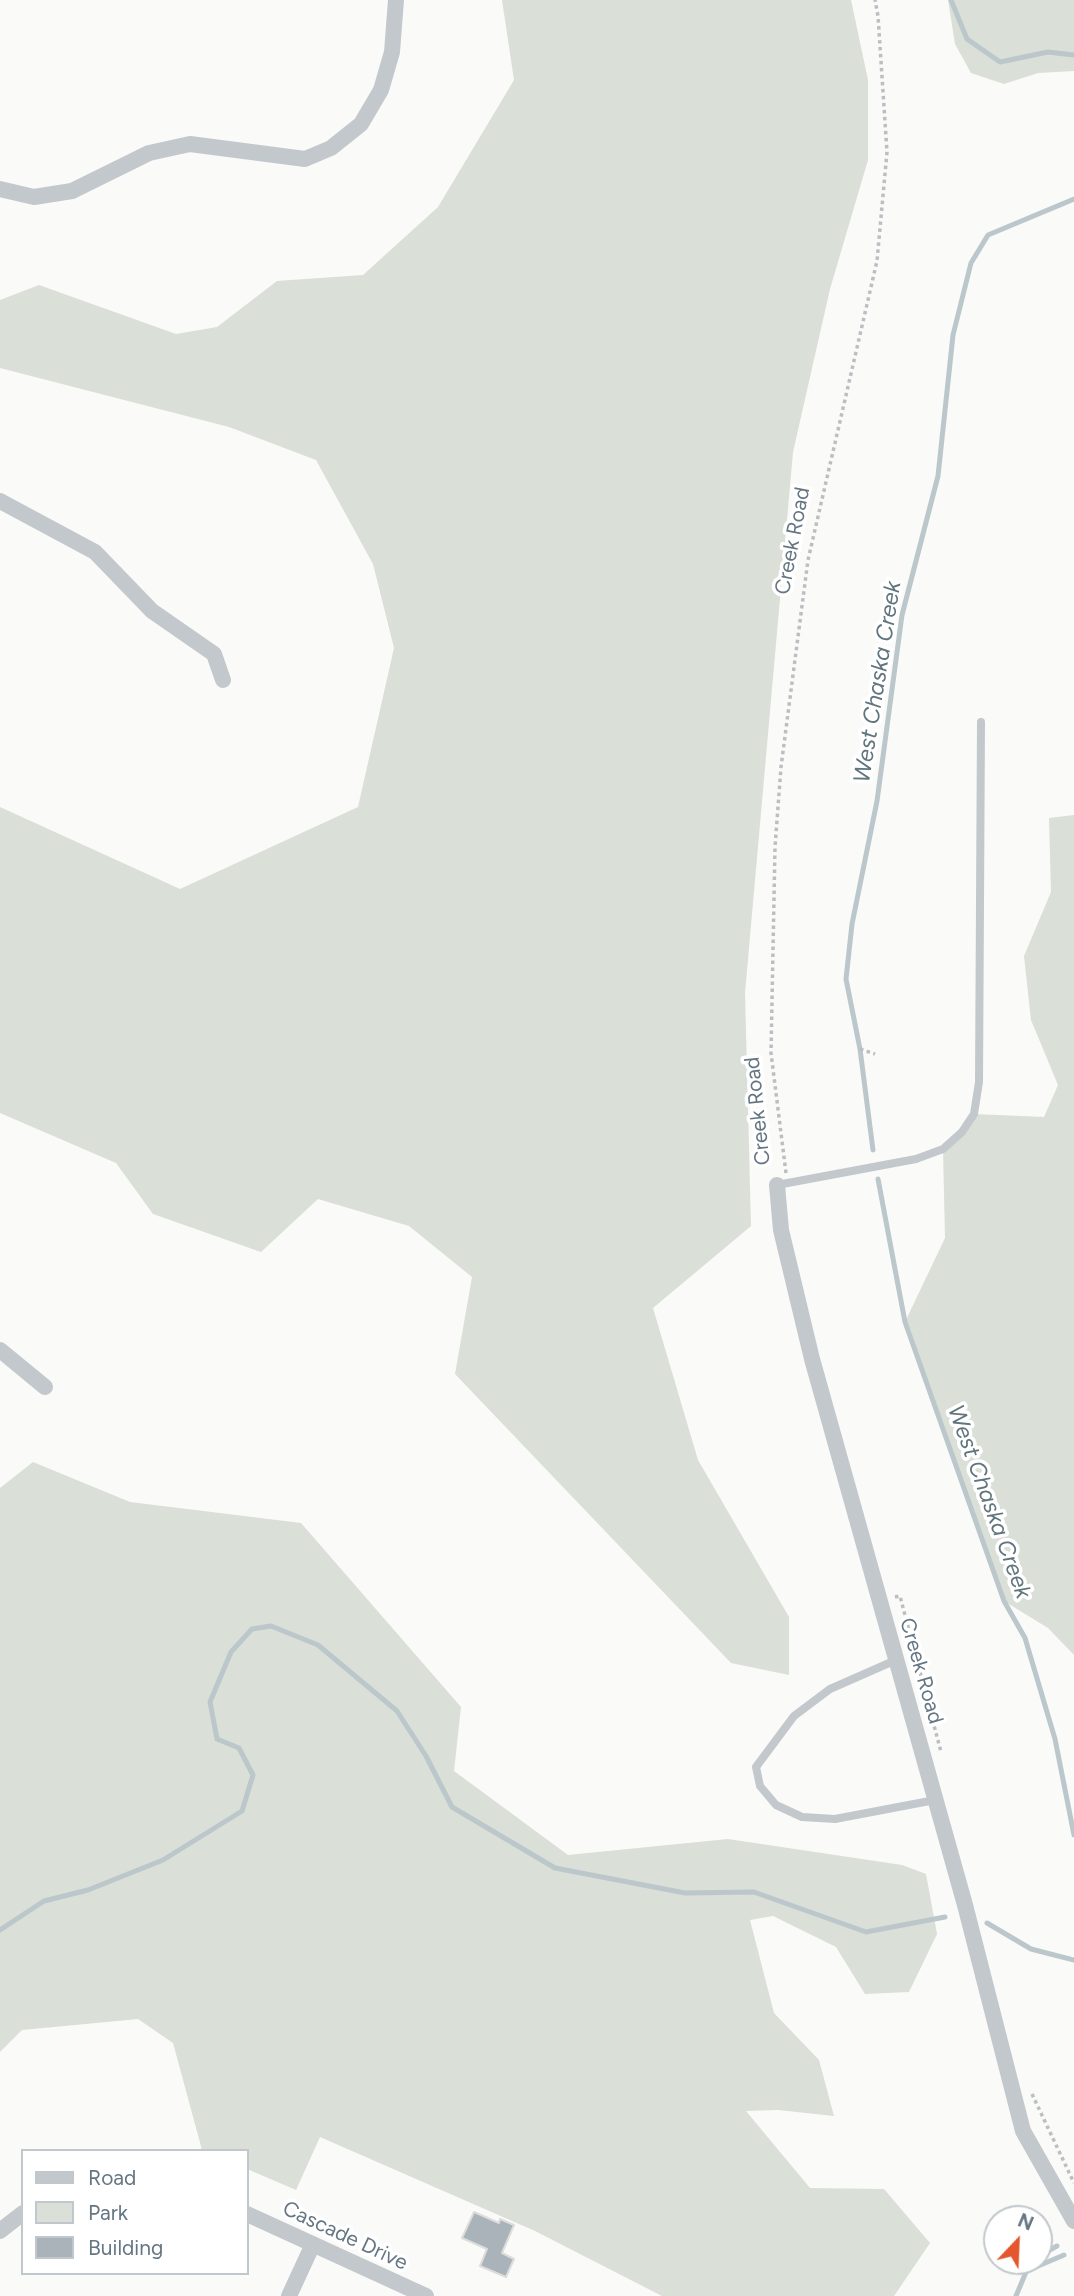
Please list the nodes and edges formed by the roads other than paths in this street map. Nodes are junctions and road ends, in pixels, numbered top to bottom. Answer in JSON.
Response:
{"nodes":[{"id":1,"x":396,"y":0,"type":"edge"},
{"id":2,"x":0,"y":189,"type":"edge"},
{"id":3,"x":0,"y":501,"type":"edge"},
{"id":4,"x":223,"y":680,"type":"dead end"},
{"id":5,"x":981,"y":722,"type":"dead end"},
{"id":6,"x":777,"y":1185,"type":"joint"},
{"id":7,"x":0,"y":1350,"type":"edge"},
{"id":8,"x":45,"y":1387,"type":"dead end"},
{"id":9,"x":896,"y":1660,"type":"junction"},
{"id":10,"x":934,"y":1800,"type":"junction"},
{"id":11,"x":248,"y":2214,"type":"edge"},
{"id":12,"x":21,"y":2215,"type":"edge"},
{"id":13,"x":1074,"y":2221,"type":"edge"},
{"id":14,"x":0,"y":2231,"type":"edge"},
{"id":15,"x":313,"y":2244,"type":"junction"},
{"id":16,"x":289,"y":2296,"type":"edge"},
{"id":17,"x":426,"y":2296,"type":"edge"}],
"edges":[{"from":1,"to":2,"type":"street"},
{"from":3,"to":4,"type":"street"},
{"from":5,"to":6,"type":"lane"},
{"from":6,"to":9,"type":"street","name":"Creek Road"},
{"from":7,"to":8,"type":"street"},
{"from":9,"to":10,"type":"street","name":"Creek Road"},
{"from":9,"to":10,"type":"lane"},
{"from":10,"to":13,"type":"street","name":"Creek Road"},
{"from":11,"to":15,"type":"street","name":"Cascade Drive"},
{"from":12,"to":14,"type":"street"},
{"from":15,"to":16,"type":"street"},
{"from":15,"to":17,"type":"street","name":"Cascade Drive"}]}
